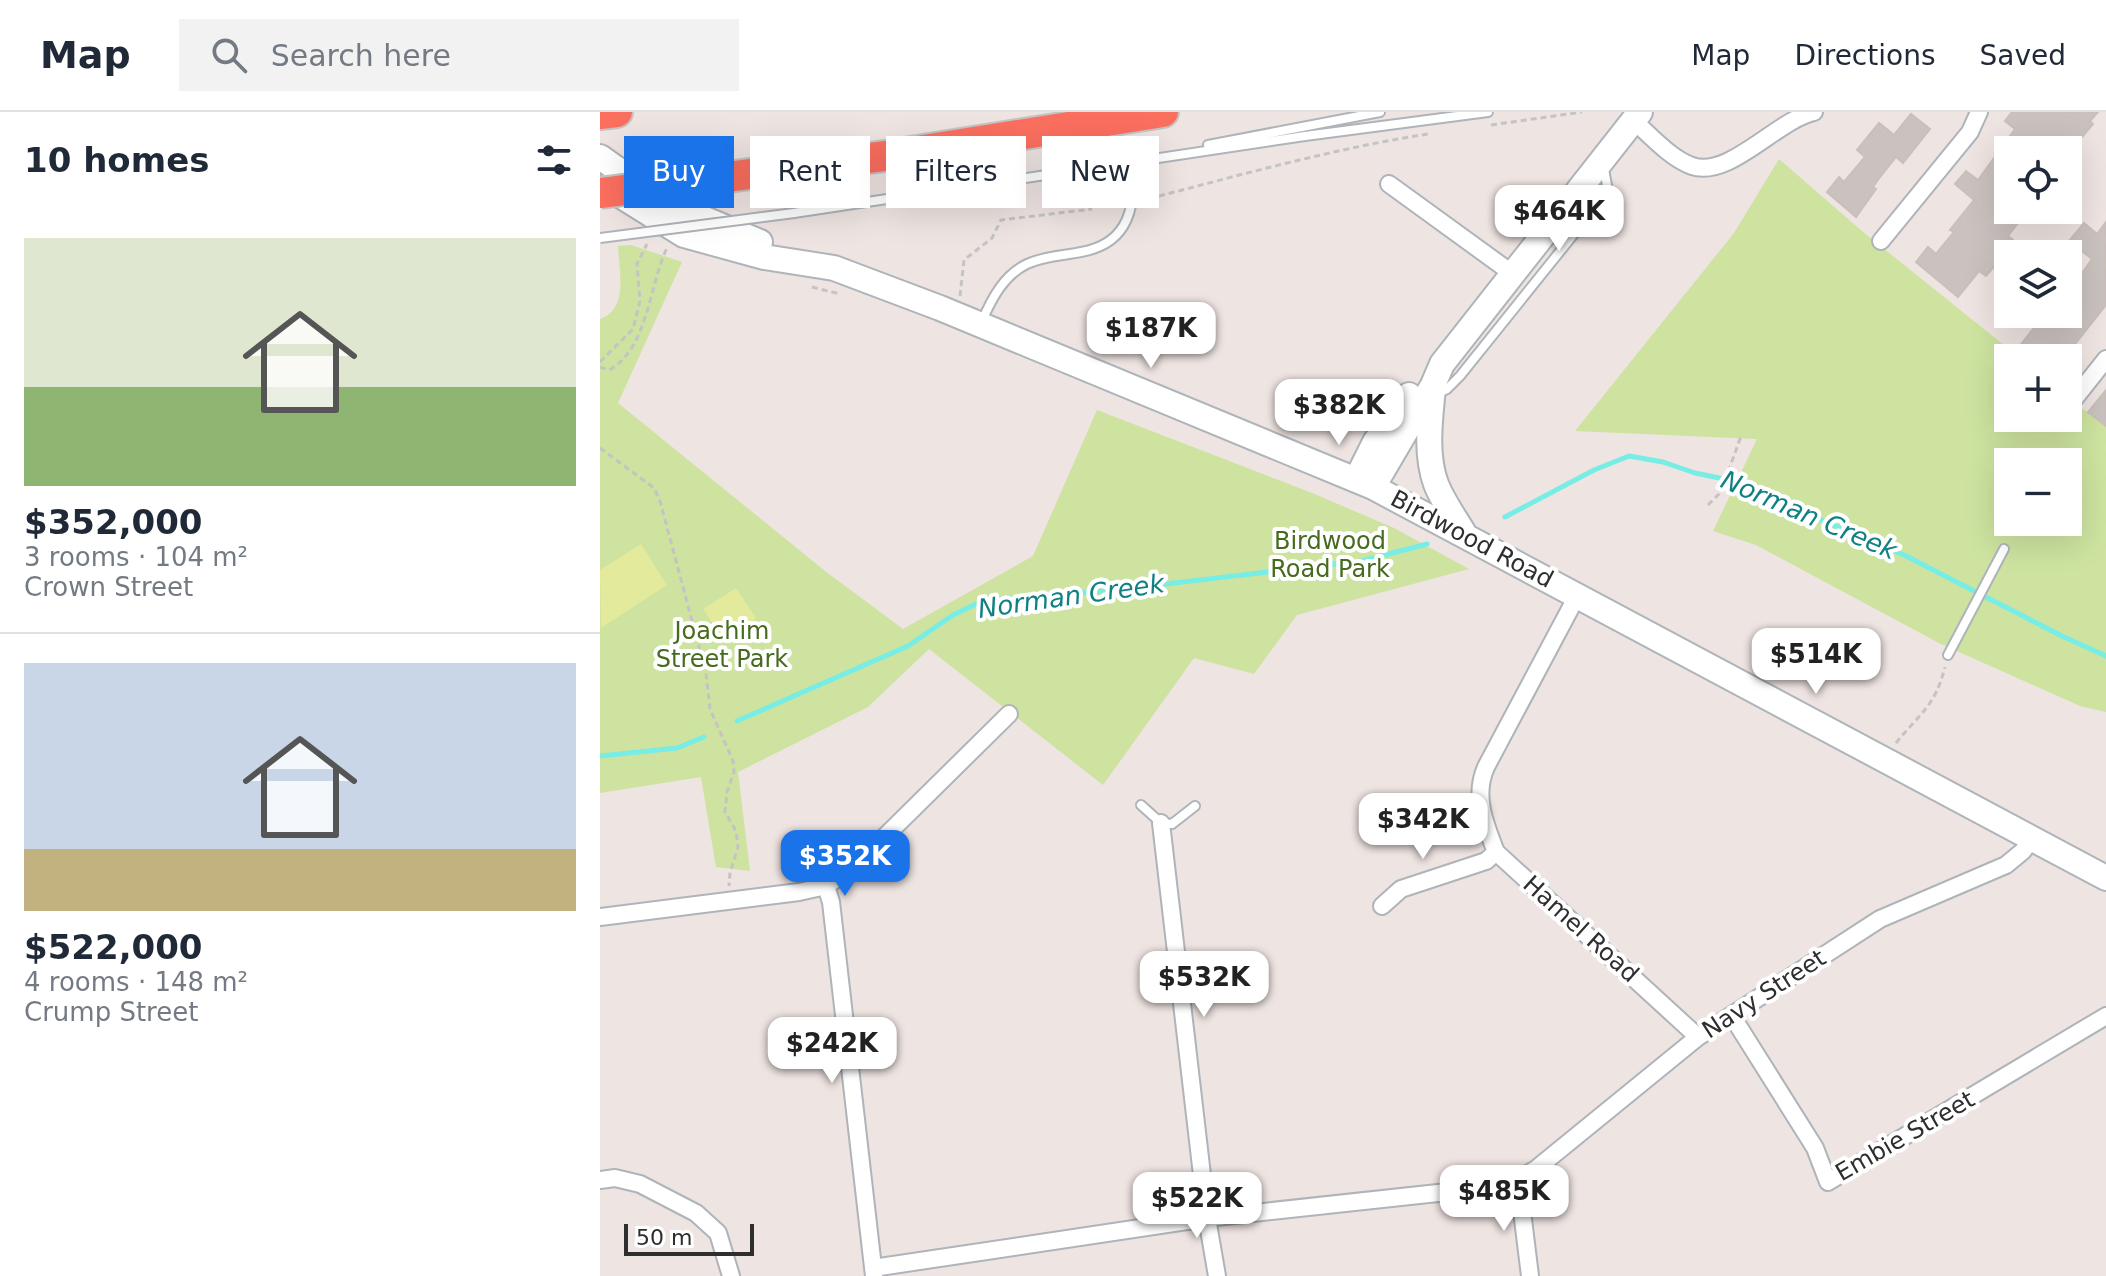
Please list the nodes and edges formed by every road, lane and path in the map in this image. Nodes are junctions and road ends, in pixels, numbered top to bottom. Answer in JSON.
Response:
{"nodes":[{"id":1,"x":617,"y":112,"type":"edge"},
{"id":2,"x":1163,"y":112,"type":"edge"},
{"id":3,"x":1380,"y":112,"type":"edge"},
{"id":4,"x":1488,"y":112,"type":"edge"},
{"id":5,"x":1582,"y":112,"type":"edge"},
{"id":6,"x":1814,"y":112,"type":"edge"},
{"id":7,"x":1979,"y":112,"type":"edge"},
{"id":8,"x":600,"y":114,"type":"edge"},
{"id":9,"x":1637,"y":115,"type":"edge"},
{"id":10,"x":1491,"y":125,"type":"dead end"},
{"id":11,"x":1430,"y":134,"type":"dead end"},
{"id":12,"x":1159,"y":156,"type":"edge"},
{"id":13,"x":600,"y":157,"type":"edge"},
{"id":14,"x":1159,"y":158,"type":"edge"},
{"id":15,"x":1601,"y":159,"type":"junction"},
{"id":16,"x":1042,"y":175,"type":"edge"},
{"id":17,"x":600,"y":182,"type":"edge"},
{"id":18,"x":1389,"y":184,"type":"dead end"},
{"id":19,"x":600,"y":193,"type":"edge"},
{"id":20,"x":1159,"y":196,"type":"dead end"},
{"id":21,"x":1132,"y":208,"type":"edge"},
{"id":22,"x":1092,"y":209,"type":"dead end"},
{"id":23,"x":684,"y":235,"type":"junction"},
{"id":24,"x":600,"y":238,"type":"edge"},
{"id":25,"x":648,"y":241,"type":"dead end"},
{"id":26,"x":1881,"y":241,"type":"dead end"},
{"id":27,"x":810,"y":263,"type":"junction"},
{"id":28,"x":1513,"y":274,"type":"junction"},
{"id":29,"x":952,"y":313,"type":"junction"},
{"id":30,"x":980,"y":326,"type":"junction"},
{"id":31,"x":2106,"y":359,"type":"edge"},
{"id":32,"x":600,"y":365,"type":"edge"},
{"id":33,"x":1436,"y":381,"type":"junction"},
{"id":34,"x":2082,"y":389,"type":"edge"},
{"id":35,"x":1741,"y":436,"type":"dead end"},
{"id":36,"x":1375,"y":442,"type":"junction"},
{"id":37,"x":600,"y":448,"type":"edge"},
{"id":38,"x":1303,"y":458,"type":"junction"},
{"id":39,"x":1364,"y":483,"type":"junction"},
{"id":40,"x":1708,"y":505,"type":"dead end"},
{"id":41,"x":1439,"y":512,"type":"junction"},
{"id":42,"x":2004,"y":549,"type":"dead end"},
{"id":43,"x":1577,"y":596,"type":"junction"},
{"id":44,"x":1948,"y":655,"type":"joint"},
{"id":45,"x":1009,"y":714,"type":"dead end"},
{"id":46,"x":1884,"y":759,"type":"junction"},
{"id":47,"x":1141,"y":805,"type":"dead end"},
{"id":48,"x":1195,"y":806,"type":"dead end"},
{"id":49,"x":1161,"y":823,"type":"junction"},
{"id":50,"x":2032,"y":838,"type":"junction"},
{"id":51,"x":1496,"y":852,"type":"junction"},
{"id":52,"x":2106,"y":878,"type":"edge"},
{"id":53,"x":826,"y":886,"type":"junction"},
{"id":54,"x":729,"y":901,"type":"junction"},
{"id":55,"x":1382,"y":906,"type":"dead end"},
{"id":56,"x":600,"y":917,"type":"edge"},
{"id":57,"x":1732,"y":1016,"type":"junction"},
{"id":58,"x":2106,"y":1016,"type":"edge"},
{"id":59,"x":1698,"y":1037,"type":"junction"},
{"id":60,"x":600,"y":1180,"type":"edge"},
{"id":61,"x":1514,"y":1182,"type":"junction"},
{"id":62,"x":1207,"y":1218,"type":"junction"},
{"id":63,"x":874,"y":1272,"type":"edge"},
{"id":64,"x":731,"y":1276,"type":"edge"},
{"id":65,"x":1217,"y":1276,"type":"edge"},
{"id":66,"x":1530,"y":1276,"type":"edge"}],
"edges":[{"from":1,"to":8,"type":"highway"},
{"from":2,"to":19,"type":"highway","bridge":true},
{"from":3,"to":12,"type":"lane"},
{"from":4,"to":14,"type":"lane"},
{"from":5,"to":10,"type":"path"},
{"from":6,"to":9,"type":"street"},
{"from":7,"to":26,"type":"street"},
{"from":9,"to":15,"type":"main road"},
{"from":11,"to":20,"type":"path"},
{"from":13,"to":27,"type":"main road","name":"Birdwood Road"},
{"from":15,"to":28,"type":"main road"},
{"from":15,"to":33,"type":"lane"},
{"from":16,"to":24,"type":"lane","bridge":true},
{"from":17,"to":23,"type":"main road","name":"Birdwood Road"},
{"from":18,"to":28,"type":"street"},
{"from":21,"to":30,"type":"lane"},
{"from":22,"to":29,"type":"path"},
{"from":23,"to":27,"type":"main road","name":"Birdwood Road"},
{"from":23,"to":32,"type":"path"},
{"from":25,"to":32,"type":"path"},
{"from":27,"to":29,"type":"main road","name":"Birdwood Road"},
{"from":28,"to":33,"type":"main road"},
{"from":29,"to":30,"type":"main road","name":"Birdwood Road"},
{"from":30,"to":38,"type":"main road","name":"Birdwood Road"},
{"from":31,"to":34,"type":"street"},
{"from":33,"to":36,"type":"main road"},
{"from":33,"to":39,"type":"main road"},
{"from":33,"to":41,"type":"main road"},
{"from":35,"to":40,"type":"path"},
{"from":36,"to":38,"type":"main road"},
{"from":36,"to":39,"type":"main road"},
{"from":37,"to":54,"type":"path"},
{"from":38,"to":39,"type":"main road","name":"Birdwood Road"},
{"from":39,"to":41,"type":"main road","name":"Birdwood Road"},
{"from":41,"to":43,"type":"main road","name":"Birdwood Road"},
{"from":42,"to":44,"type":"lane"},
{"from":43,"to":46,"type":"main road","name":"Birdwood Road"},
{"from":43,"to":51,"type":"street","name":"Hamel Road"},
{"from":44,"to":46,"type":"path"},
{"from":45,"to":53,"type":"street"},
{"from":46,"to":50,"type":"main road","name":"Birdwood Road"},
{"from":47,"to":49,"type":"lane"},
{"from":48,"to":49,"type":"lane"},
{"from":49,"to":62,"type":"street"},
{"from":50,"to":52,"type":"main road","name":"Birdwood Road"},
{"from":50,"to":57,"type":"street","name":"Navy Street"},
{"from":51,"to":55,"type":"street"},
{"from":51,"to":59,"type":"street","name":"Hamel Road"},
{"from":53,"to":54,"type":"street"},
{"from":53,"to":63,"type":"street"},
{"from":54,"to":56,"type":"street"},
{"from":57,"to":58,"type":"street","name":"Embie Street"},
{"from":57,"to":59,"type":"street","name":"Navy Street"},
{"from":59,"to":61,"type":"street","name":"Navy Street"},
{"from":60,"to":64,"type":"street"},
{"from":61,"to":62,"type":"street"},
{"from":61,"to":66,"type":"street"},
{"from":62,"to":63,"type":"street"},
{"from":62,"to":65,"type":"street"}]}
